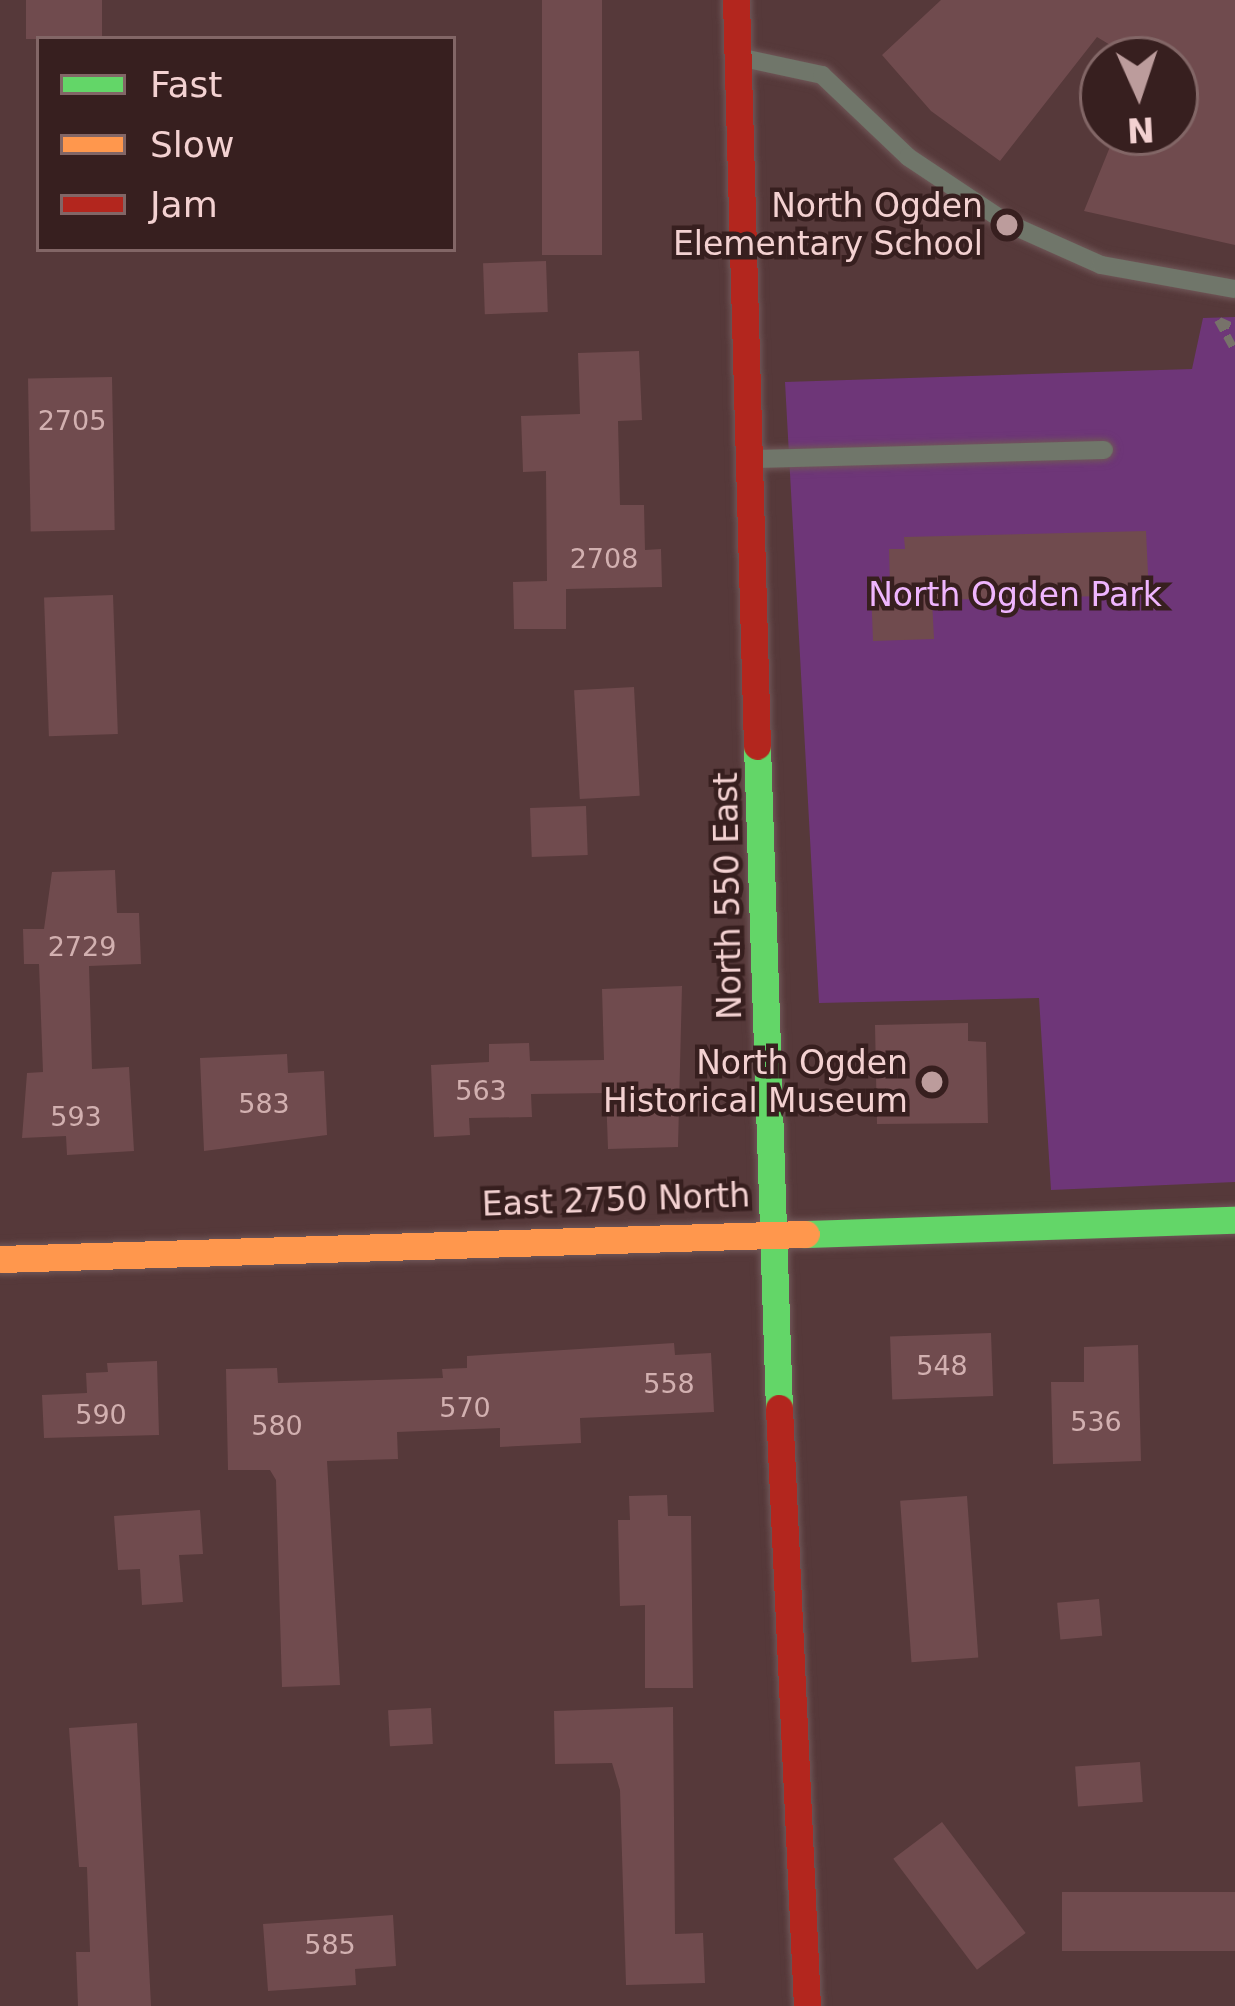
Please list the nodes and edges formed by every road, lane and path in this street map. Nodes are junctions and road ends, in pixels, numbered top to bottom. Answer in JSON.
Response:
{"nodes":[{"id":1,"x":736,"y":0,"type":"edge"},
{"id":2,"x":738,"y":58,"type":"junction"},
{"id":3,"x":1235,"y":289,"type":"edge"},
{"id":4,"x":1235,"y":328,"type":"edge"},
{"id":5,"x":1235,"y":351,"type":"edge"},
{"id":6,"x":1104,"y":450,"type":"dead end"},
{"id":7,"x":755,"y":459,"type":"junction"},
{"id":8,"x":1235,"y":1220,"type":"edge"},
{"id":9,"x":771,"y":1231,"type":"junction"},
{"id":10,"x":0,"y":1259,"type":"edge"},
{"id":11,"x":807,"y":2006,"type":"edge"}],
"edges":[{"from":1,"to":2,"type":"street","name":"North 550 East"},
{"from":2,"to":3,"type":"lane"},
{"from":2,"to":7,"type":"street","name":"North 550 East"},
{"from":4,"to":5,"type":"path"},
{"from":6,"to":7,"type":"lane"},
{"from":7,"to":9,"type":"street","name":"North 550 East"},
{"from":8,"to":9,"type":"street","name":"East 2750 North"},
{"from":9,"to":10,"type":"street","name":"East 2750 North"},
{"from":9,"to":11,"type":"street","name":"North 550 East"}]}
